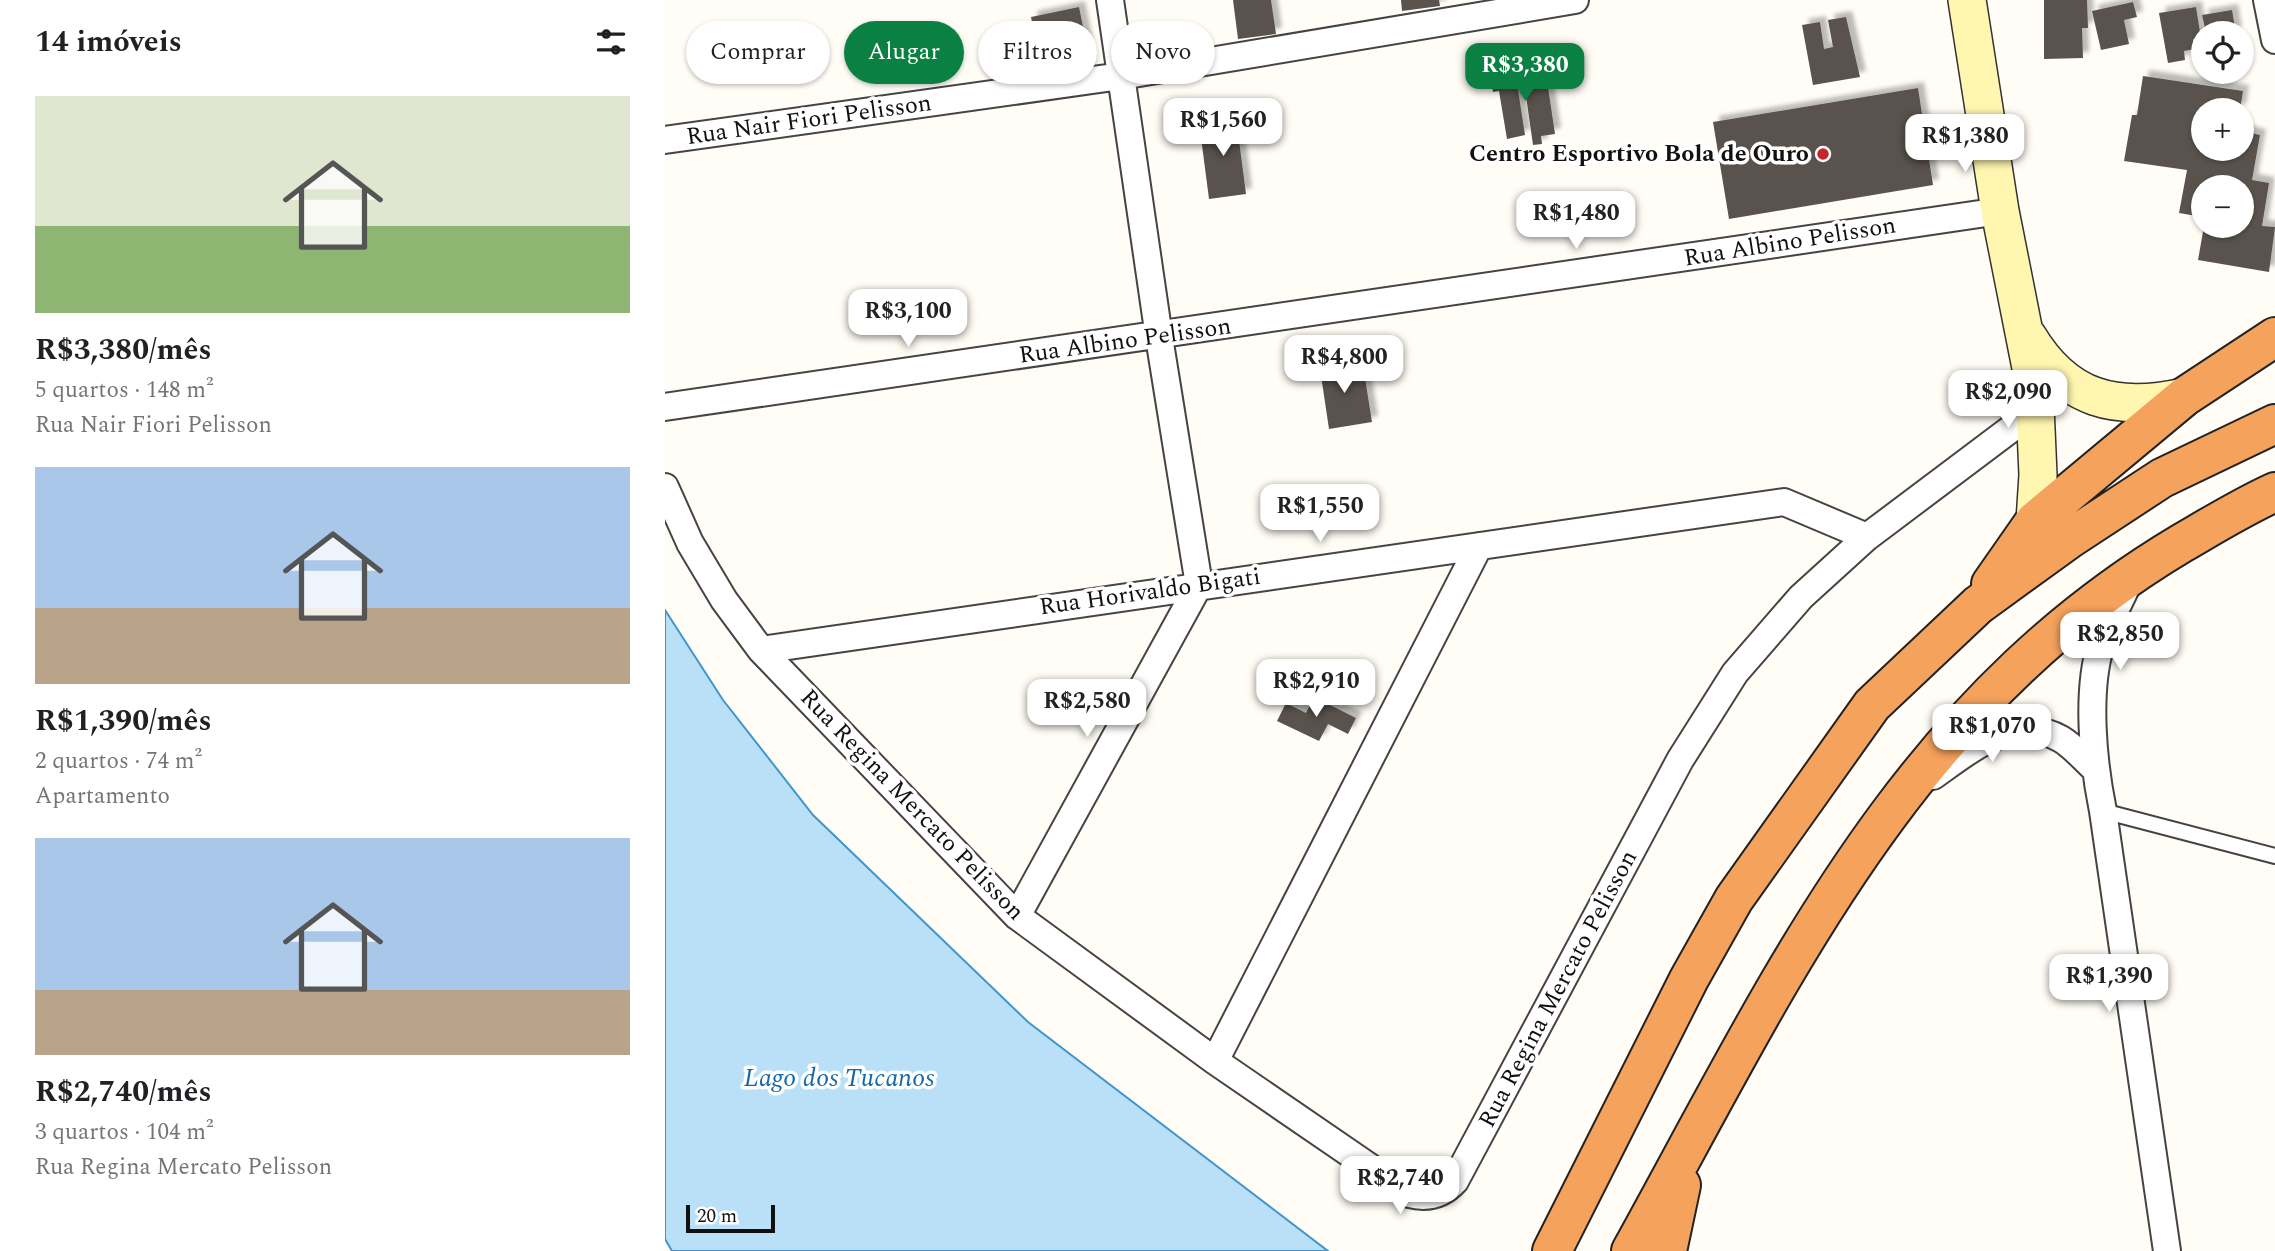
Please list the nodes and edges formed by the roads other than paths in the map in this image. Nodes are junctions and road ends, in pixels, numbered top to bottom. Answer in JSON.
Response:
{"nodes":[{"id":1,"x":1110,"y":0,"type":"edge"},
{"id":2,"x":1575,"y":0,"type":"edge"},
{"id":3,"x":1967,"y":0,"type":"edge"},
{"id":4,"x":2267,"y":0,"type":"edge"},
{"id":5,"x":1113,"y":21,"type":"edge"},
{"id":6,"x":2275,"y":40,"type":"edge"},
{"id":7,"x":1215,"y":60,"type":"edge"},
{"id":8,"x":1111,"y":77,"type":"edge"},
{"id":9,"x":1122,"y":84,"type":"edge"},
{"id":10,"x":665,"y":140,"type":"edge"},
{"id":11,"x":2000,"y":211,"type":"junction"},
{"id":12,"x":2027,"y":336,"type":"junction"},
{"id":13,"x":1159,"y":337,"type":"junction"},
{"id":14,"x":2275,"y":338,"type":"edge"},
{"id":15,"x":2184,"y":397,"type":"junction"},
{"id":16,"x":665,"y":407,"type":"edge"},
{"id":17,"x":2036,"y":411,"type":"junction"},
{"id":18,"x":2275,"y":424,"type":"edge"},
{"id":19,"x":2275,"y":463,"type":"edge"},
{"id":20,"x":665,"y":488,"type":"edge"},
{"id":21,"x":2261,"y":499,"type":"edge"},
{"id":22,"x":2035,"y":521,"type":"junction"},
{"id":23,"x":1867,"y":537,"type":"junction"},
{"id":24,"x":1479,"y":546,"type":"junction"},
{"id":25,"x":2133,"y":572,"type":"junction"},
{"id":26,"x":1199,"y":584,"type":"junction"},
{"id":27,"x":1978,"y":606,"type":"junction"},
{"id":28,"x":761,"y":650,"type":"junction"},
{"id":29,"x":2094,"y":768,"type":"junction"},
{"id":30,"x":1897,"y":802,"type":"junction"},
{"id":31,"x":2103,"y":811,"type":"junction"},
{"id":32,"x":2275,"y":856,"type":"edge"},
{"id":33,"x":1017,"y":916,"type":"junction"},
{"id":34,"x":1215,"y":1061,"type":"junction"},
{"id":35,"x":1690,"y":1144,"type":"junction"},
{"id":36,"x":1552,"y":1251,"type":"edge"},
{"id":37,"x":1631,"y":1251,"type":"edge"},
{"id":38,"x":1667,"y":1251,"type":"edge"},
{"id":39,"x":2167,"y":1251,"type":"edge"}],
"edges":[{"from":1,"to":5,"type":"street"},
{"from":2,"to":7,"type":"street","name":"Rua Nair Fiori Pelisson"},
{"from":3,"to":11,"type":"street"},
{"from":4,"to":6,"type":"street"},
{"from":8,"to":10,"type":"street","name":"Rua Nair Fiori Pelisson"},
{"from":9,"to":13,"type":"street"},
{"from":11,"to":12,"type":"street"},
{"from":11,"to":13,"type":"street","name":"Rua Albino Pelisson"},
{"from":12,"to":15,"type":"street"},
{"from":12,"to":17,"type":"street"},
{"from":13,"to":16,"type":"street","name":"Rua Albino Pelisson"},
{"from":13,"to":26,"type":"street"},
{"from":14,"to":15,"type":"highway"},
{"from":15,"to":22,"type":"highway"},
{"from":17,"to":22,"type":"street"},
{"from":17,"to":23,"type":"street","name":"Rua Regina Mercato Pelisson"},
{"from":18,"to":27,"type":"highway"},
{"from":19,"to":21,"type":"highway"},
{"from":20,"to":28,"type":"street","name":"Rua Regina Mercato Pelisson"},
{"from":21,"to":25,"type":"highway"},
{"from":22,"to":27,"type":"highway"},
{"from":23,"to":24,"type":"street","name":"Rua Horivaldo Bigati"},
{"from":23,"to":34,"type":"street","name":"Rua Regina Mercato Pelisson"},
{"from":24,"to":26,"type":"street","name":"Rua Horivaldo Bigati"},
{"from":24,"to":34,"type":"street"},
{"from":25,"to":29,"type":"street"},
{"from":25,"to":30,"type":"highway"},
{"from":26,"to":28,"type":"street","name":"Rua Horivaldo Bigati"},
{"from":26,"to":33,"type":"street"},
{"from":27,"to":36,"type":"highway"},
{"from":28,"to":33,"type":"street","name":"Rua Regina Mercato Pelisson"},
{"from":29,"to":30,"type":"street"},
{"from":29,"to":31,"type":"street"},
{"from":30,"to":35,"type":"highway"},
{"from":31,"to":32,"type":"lane"},
{"from":31,"to":39,"type":"street"},
{"from":33,"to":34,"type":"street","name":"Rua Regina Mercato Pelisson"},
{"from":35,"to":37,"type":"highway"},
{"from":35,"to":38,"type":"highway"}]}
